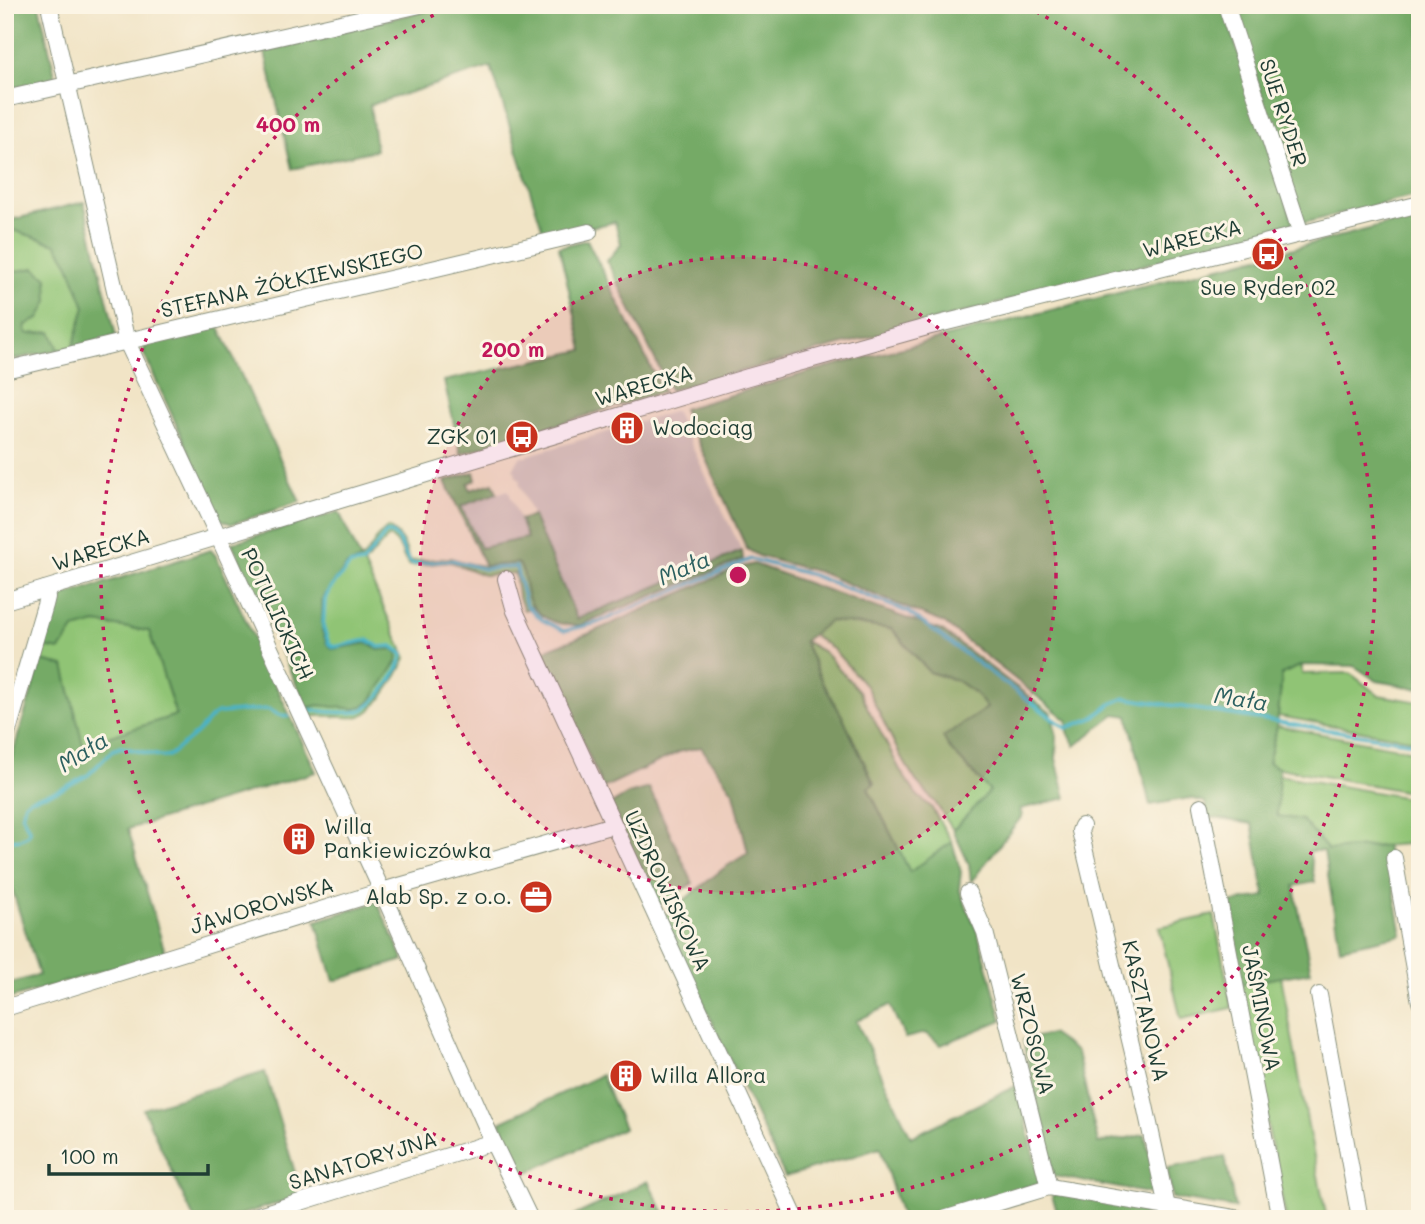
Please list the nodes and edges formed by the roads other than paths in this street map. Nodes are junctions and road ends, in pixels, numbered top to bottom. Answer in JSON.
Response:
{"nodes":[{"id":1,"x":49,"y":5,"type":"edge"},
{"id":2,"x":420,"y":5,"type":"edge"},
{"id":3,"x":1226,"y":5,"type":"edge"},
{"id":4,"x":68,"y":86,"type":"junction"},
{"id":5,"x":5,"y":99,"type":"edge"},
{"id":6,"x":1420,"y":204,"type":"edge"},
{"id":7,"x":589,"y":232,"type":"dead end"},
{"id":8,"x":1301,"y":234,"type":"junction"},
{"id":9,"x":127,"y":342,"type":"junction"},
{"id":10,"x":5,"y":370,"type":"edge"},
{"id":11,"x":218,"y":536,"type":"junction"},
{"id":12,"x":506,"y":579,"type":"dead end"},
{"id":13,"x":45,"y":589,"type":"junction"},
{"id":14,"x":5,"y":601,"type":"edge"},
{"id":15,"x":5,"y":741,"type":"edge"},
{"id":16,"x":1201,"y":806,"type":"dead end"},
{"id":17,"x":613,"y":825,"type":"junction"},
{"id":18,"x":1082,"y":826,"type":"dead end"},
{"id":19,"x":1394,"y":858,"type":"dead end"},
{"id":20,"x":382,"y":891,"type":"junction"},
{"id":21,"x":968,"y":893,"type":"dead end"},
{"id":22,"x":1319,"y":995,"type":"dead end"},
{"id":23,"x":1420,"y":1002,"type":"edge"},
{"id":24,"x":5,"y":1008,"type":"edge"},
{"id":25,"x":493,"y":1142,"type":"junction"},
{"id":26,"x":1049,"y":1187,"type":"junction"},
{"id":27,"x":1167,"y":1207,"type":"junction"},
{"id":28,"x":246,"y":1219,"type":"edge"},
{"id":29,"x":530,"y":1219,"type":"edge"},
{"id":30,"x":796,"y":1219,"type":"edge"},
{"id":31,"x":944,"y":1219,"type":"edge"},
{"id":32,"x":1240,"y":1219,"type":"edge"},
{"id":33,"x":1280,"y":1219,"type":"edge"},
{"id":34,"x":1360,"y":1219,"type":"edge"}],
"edges":[{"from":1,"to":4,"type":"street","name":"POTULICKICH"},
{"from":2,"to":4,"type":"street"},
{"from":3,"to":8,"type":"street","name":"SUE RYDER"},
{"from":4,"to":5,"type":"street"},
{"from":4,"to":9,"type":"street","name":"POTULICKICH"},
{"from":6,"to":8,"type":"street","name":"WARECKA"},
{"from":7,"to":9,"type":"street","name":"STEFANA ŻÓŁKIEWSKIEGO"},
{"from":8,"to":11,"type":"street","name":"WARECKA"},
{"from":9,"to":10,"type":"street","name":"STEFANA ŻÓŁKIEWSKIEGO"},
{"from":9,"to":11,"type":"street","name":"POTULICKICH"},
{"from":11,"to":13,"type":"street","name":"WARECKA"},
{"from":11,"to":20,"type":"street","name":"POTULICKICH"},
{"from":12,"to":17,"type":"street","name":"UZDROWISKOWA"},
{"from":13,"to":14,"type":"street","name":"WARECKA"},
{"from":13,"to":15,"type":"street"},
{"from":16,"to":33,"type":"street","name":"JAŚMINOWA"},
{"from":17,"to":20,"type":"street","name":"JAWOROWSKA"},
{"from":17,"to":30,"type":"street","name":"UZDROWISKOWA"},
{"from":18,"to":27,"type":"street","name":"KASZTANOWA"},
{"from":19,"to":23,"type":"street"},
{"from":20,"to":24,"type":"street","name":"JAWOROWSKA"},
{"from":20,"to":25,"type":"street","name":"POTULICKICH"},
{"from":21,"to":26,"type":"street","name":"WRZOSOWA"},
{"from":22,"to":34,"type":"street"},
{"from":25,"to":28,"type":"street","name":"SANATORYJNA"},
{"from":25,"to":29,"type":"street","name":"POTULICKICH"},
{"from":26,"to":27,"type":"street"},
{"from":26,"to":31,"type":"street"},
{"from":27,"to":32,"type":"street"}]}
